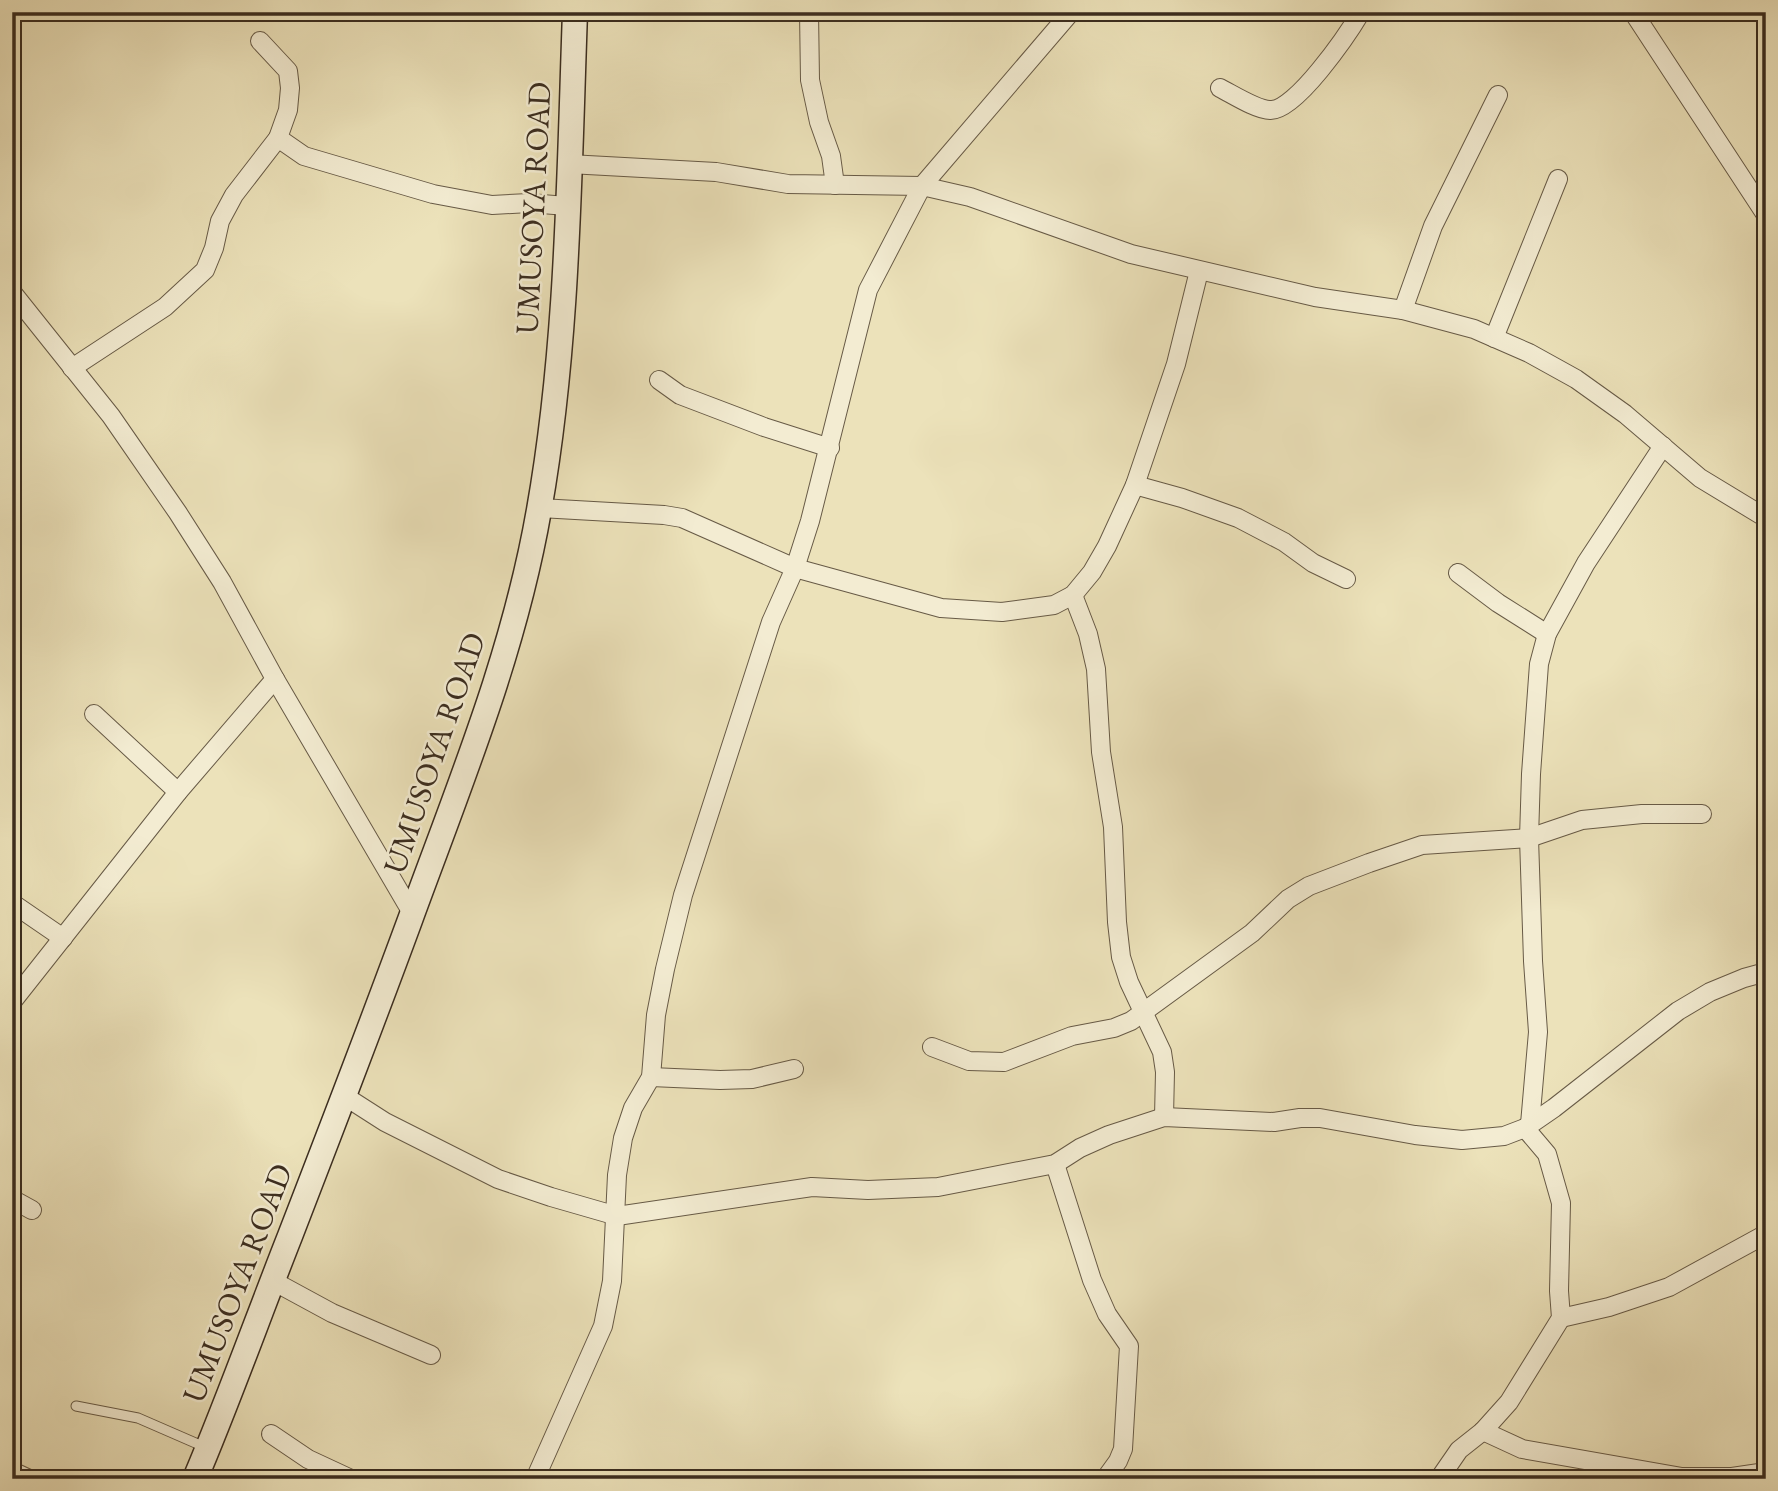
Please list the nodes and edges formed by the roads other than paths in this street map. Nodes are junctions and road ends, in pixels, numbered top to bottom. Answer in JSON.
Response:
{"nodes":[{"id":1,"x":575,"y":12,"type":"edge"},
{"id":2,"x":809,"y":12,"type":"edge"},
{"id":3,"x":1071,"y":12,"type":"edge"},
{"id":4,"x":1361,"y":12,"type":"edge"},
{"id":5,"x":1633,"y":12,"type":"edge"},
{"id":6,"x":260,"y":41,"type":"dead end"},
{"id":7,"x":1220,"y":88,"type":"dead end"},
{"id":8,"x":1498,"y":95,"type":"dead end"},
{"id":9,"x":278,"y":138,"type":"junction"},
{"id":10,"x":569,"y":164,"type":"junction"},
{"id":11,"x":1558,"y":179,"type":"dead end"},
{"id":12,"x":835,"y":186,"type":"junction"},
{"id":13,"x":922,"y":186,"type":"junction"},
{"id":14,"x":566,"y":206,"type":"junction"},
{"id":15,"x":1766,"y":215,"type":"edge"},
{"id":16,"x":1199,"y":271,"type":"junction"},
{"id":17,"x":12,"y":292,"type":"edge"},
{"id":18,"x":1404,"y":310,"type":"junction"},
{"id":19,"x":1494,"y":338,"type":"junction"},
{"id":20,"x":72,"y":368,"type":"junction"},
{"id":21,"x":659,"y":380,"type":"dead end"},
{"id":22,"x":1662,"y":446,"type":"junction"},
{"id":23,"x":830,"y":448,"type":"junction"},
{"id":24,"x":1135,"y":485,"type":"junction"},
{"id":25,"x":540,"y":508,"type":"junction"},
{"id":26,"x":1766,"y":518,"type":"edge"},
{"id":27,"x":795,"y":568,"type":"junction"},
{"id":28,"x":1458,"y":573,"type":"dead end"},
{"id":29,"x":1346,"y":579,"type":"dead end"},
{"id":30,"x":1073,"y":595,"type":"junction"},
{"id":31,"x":1547,"y":634,"type":"junction"},
{"id":32,"x":275,"y":679,"type":"junction"},
{"id":33,"x":94,"y":714,"type":"dead end"},
{"id":34,"x":178,"y":792,"type":"junction"},
{"id":35,"x":1702,"y":814,"type":"dead end"},
{"id":36,"x":1529,"y":838,"type":"junction"},
{"id":37,"x":12,"y":903,"type":"edge"},
{"id":38,"x":412,"y":913,"type":"junction"},
{"id":39,"x":63,"y":938,"type":"junction"},
{"id":40,"x":1766,"y":972,"type":"edge"},
{"id":41,"x":12,"y":1002,"type":"edge"},
{"id":42,"x":1143,"y":1014,"type":"junction"},
{"id":43,"x":932,"y":1047,"type":"dead end"},
{"id":44,"x":793,"y":1069,"type":"dead end"},
{"id":45,"x":651,"y":1077,"type":"junction"},
{"id":46,"x":345,"y":1097,"type":"junction"},
{"id":47,"x":1164,"y":1117,"type":"junction"},
{"id":48,"x":1527,"y":1126,"type":"junction"},
{"id":49,"x":1055,"y":1164,"type":"junction"},
{"id":50,"x":12,"y":1199,"type":"edge"},
{"id":51,"x":32,"y":1210,"type":"dead end"},
{"id":52,"x":617,"y":1216,"type":"junction"},
{"id":53,"x":1766,"y":1234,"type":"edge"},
{"id":54,"x":273,"y":1281,"type":"junction"},
{"id":55,"x":1561,"y":1318,"type":"junction"},
{"id":56,"x":431,"y":1355,"type":"dead end"},
{"id":57,"x":76,"y":1406,"type":"dead end"},
{"id":58,"x":1483,"y":1431,"type":"junction"},
{"id":59,"x":271,"y":1434,"type":"dead end"},
{"id":60,"x":208,"y":1448,"type":"junction"},
{"id":61,"x":12,"y":1466,"type":"edge"},
{"id":62,"x":1766,"y":1472,"type":"edge"},
{"id":63,"x":40,"y":1479,"type":"edge"},
{"id":64,"x":195,"y":1479,"type":"edge"},
{"id":65,"x":352,"y":1479,"type":"edge"},
{"id":66,"x":535,"y":1479,"type":"edge"},
{"id":67,"x":1105,"y":1479,"type":"edge"},
{"id":68,"x":1438,"y":1479,"type":"edge"}],
"edges":[{"from":1,"to":10,"type":"main road","name":"UMUSOYA ROAD"},
{"from":2,"to":12,"type":"street"},
{"from":3,"to":13,"type":"street"},
{"from":4,"to":7,"type":"street"},
{"from":5,"to":15,"type":"street"},
{"from":6,"to":9,"type":"street"},
{"from":8,"to":18,"type":"street"},
{"from":9,"to":14,"type":"street"},
{"from":9,"to":20,"type":"street"},
{"from":10,"to":12,"type":"street"},
{"from":10,"to":14,"type":"main road","name":"UMUSOYA ROAD"},
{"from":11,"to":19,"type":"street"},
{"from":12,"to":13,"type":"street"},
{"from":13,"to":16,"type":"street"},
{"from":13,"to":23,"type":"street"},
{"from":14,"to":25,"type":"main road","name":"UMUSOYA ROAD"},
{"from":16,"to":18,"type":"street"},
{"from":16,"to":24,"type":"street"},
{"from":17,"to":20,"type":"street"},
{"from":18,"to":19,"type":"street"},
{"from":19,"to":22,"type":"street"},
{"from":20,"to":32,"type":"street"},
{"from":21,"to":23,"type":"street"},
{"from":22,"to":26,"type":"street"},
{"from":22,"to":31,"type":"street"},
{"from":23,"to":27,"type":"street"},
{"from":24,"to":29,"type":"street"},
{"from":24,"to":30,"type":"street"},
{"from":25,"to":27,"type":"street"},
{"from":25,"to":38,"type":"main road","name":"UMUSOYA ROAD"},
{"from":27,"to":30,"type":"street"},
{"from":27,"to":45,"type":"street"},
{"from":28,"to":31,"type":"street"},
{"from":30,"to":42,"type":"street"},
{"from":31,"to":36,"type":"street"},
{"from":32,"to":34,"type":"street"},
{"from":32,"to":38,"type":"street"},
{"from":33,"to":34,"type":"street"},
{"from":34,"to":39,"type":"street"},
{"from":35,"to":36,"type":"street"},
{"from":36,"to":42,"type":"street"},
{"from":36,"to":48,"type":"street"},
{"from":37,"to":39,"type":"street"},
{"from":38,"to":46,"type":"main road","name":"UMUSOYA ROAD"},
{"from":39,"to":41,"type":"street"},
{"from":40,"to":48,"type":"street"},
{"from":42,"to":43,"type":"street"},
{"from":42,"to":47,"type":"street"},
{"from":44,"to":45,"type":"street"},
{"from":45,"to":52,"type":"street"},
{"from":46,"to":52,"type":"street"},
{"from":46,"to":54,"type":"main road","name":"UMUSOYA ROAD"},
{"from":47,"to":48,"type":"street"},
{"from":47,"to":49,"type":"street"},
{"from":48,"to":55,"type":"street"},
{"from":49,"to":52,"type":"street"},
{"from":49,"to":67,"type":"street"},
{"from":50,"to":51,"type":"street"},
{"from":52,"to":66,"type":"street"},
{"from":53,"to":55,"type":"street"},
{"from":54,"to":56,"type":"street"},
{"from":54,"to":60,"type":"main road","name":"UMUSOYA ROAD"},
{"from":55,"to":58,"type":"street"},
{"from":57,"to":60,"type":"lane"},
{"from":58,"to":62,"type":"street"},
{"from":58,"to":68,"type":"street"},
{"from":59,"to":65,"type":"street"},
{"from":60,"to":64,"type":"main road","name":"UMUSOYA ROAD"},
{"from":61,"to":63,"type":"lane"}]}
